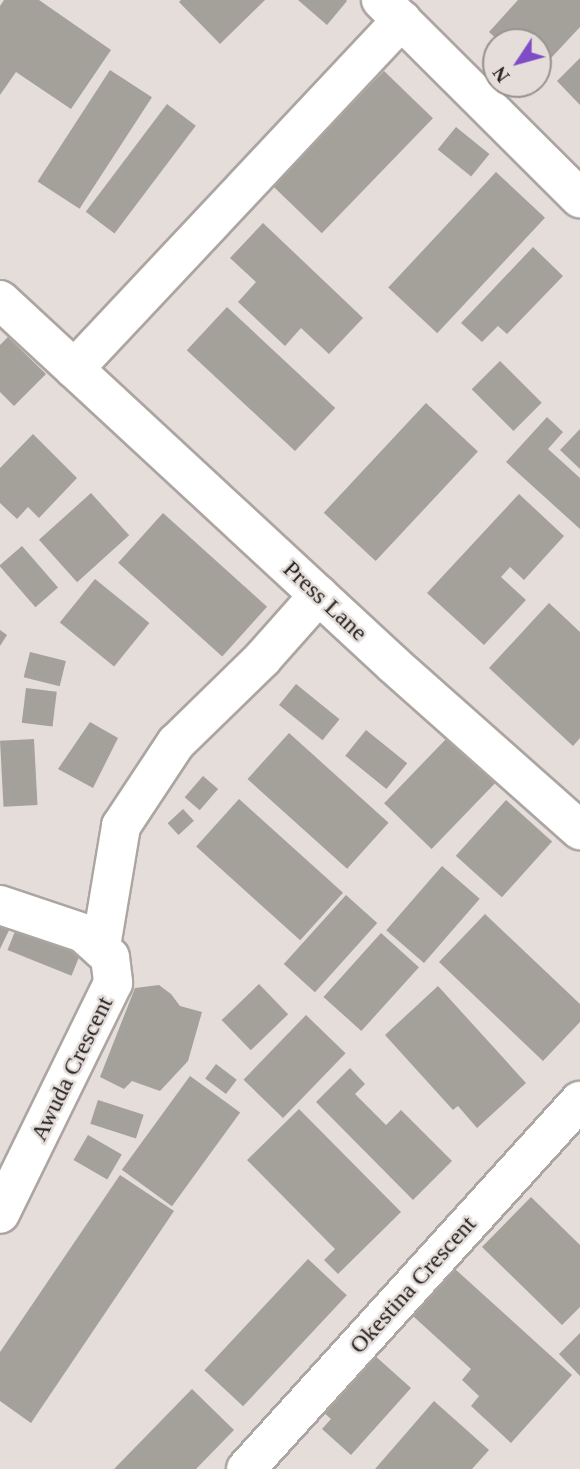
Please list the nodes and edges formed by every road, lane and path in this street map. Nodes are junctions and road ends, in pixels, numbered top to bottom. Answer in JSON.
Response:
{"nodes":[{"id":1,"x":391,"y":10,"type":"edge"},
{"id":2,"x":580,"y":198,"type":"edge"},
{"id":3,"x":0,"y":300,"type":"edge"},
{"id":4,"x":74,"y":369,"type":"junction"},
{"id":5,"x":319,"y":596,"type":"junction"},
{"id":6,"x":580,"y":830,"type":"edge"},
{"id":7,"x":0,"y":905,"type":"edge"},
{"id":8,"x":101,"y":946,"type":"junction"},
{"id":9,"x":580,"y":1101,"type":"edge"},
{"id":10,"x":0,"y":1214,"type":"edge"},
{"id":11,"x":246,"y":1469,"type":"edge"}],
"edges":[{"from":1,"to":2,"type":"street"},
{"from":1,"to":4,"type":"street"},
{"from":3,"to":4,"type":"street","name":"Press Lane"},
{"from":4,"to":5,"type":"street","name":"Press Lane"},
{"from":5,"to":6,"type":"street","name":"Press Lane"},
{"from":5,"to":8,"type":"street"},
{"from":7,"to":8,"type":"street"},
{"from":8,"to":10,"type":"street","name":"Awuda Crescent"},
{"from":9,"to":11,"type":"street","name":"Okestina Crescent"}]}
